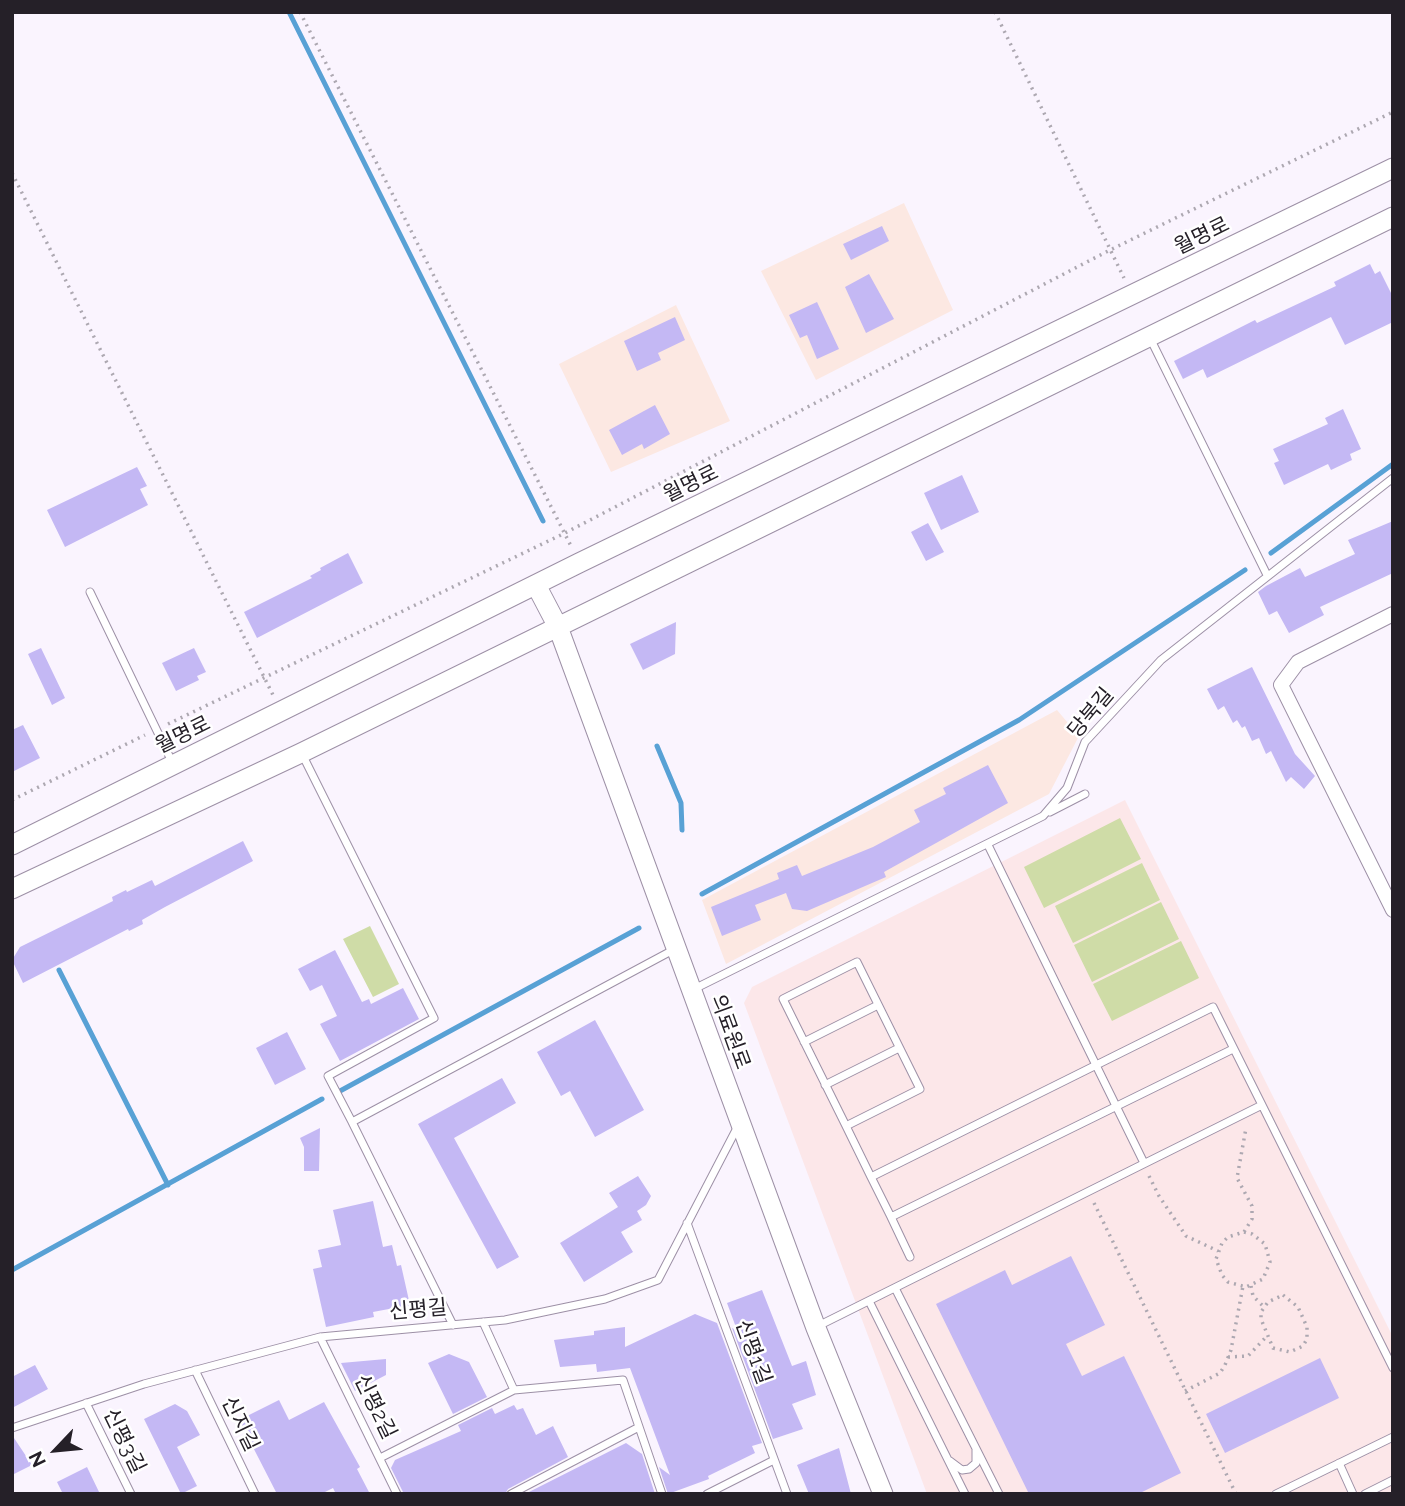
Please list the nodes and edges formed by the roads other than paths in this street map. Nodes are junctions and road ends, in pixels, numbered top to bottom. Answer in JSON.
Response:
{"nodes":[{"id":1,"x":1393,"y":168,"type":"edge"},
{"id":2,"x":1392,"y":218,"type":"edge"},
{"id":3,"x":1150,"y":338,"type":"junction"},
{"id":4,"x":1393,"y":478,"type":"edge"},
{"id":5,"x":1267,"y":575,"type":"junction"},
{"id":6,"x":536,"y":585,"type":"junction"},
{"id":7,"x":90,"y":592,"type":"dead end"},
{"id":8,"x":1393,"y":614,"type":"edge"},
{"id":9,"x":558,"y":627,"type":"junction"},
{"id":10,"x":301,"y":753,"type":"junction"},
{"id":11,"x":174,"y":765,"type":"junction"},
{"id":12,"x":1085,"y":794,"type":"dead end"},
{"id":13,"x":1044,"y":816,"type":"junction"},
{"id":14,"x":12,"y":845,"type":"edge"},
{"id":15,"x":988,"y":845,"type":"junction"},
{"id":16,"x":12,"y":889,"type":"edge"},
{"id":17,"x":1393,"y":910,"type":"edge"},
{"id":18,"x":675,"y":949,"type":"junction"},
{"id":19,"x":690,"y":990,"type":"junction"},
{"id":20,"x":878,"y":1005,"type":"junction"},
{"id":21,"x":804,"y":1042,"type":"junction"},
{"id":22,"x":899,"y":1048,"type":"junction"},
{"id":23,"x":1233,"y":1049,"type":"junction"},
{"id":24,"x":1095,"y":1065,"type":"junction"},
{"id":25,"x":825,"y":1085,"type":"junction"},
{"id":26,"x":1262,"y":1105,"type":"junction"},
{"id":27,"x":1116,"y":1107,"type":"junction"},
{"id":28,"x":352,"y":1122,"type":"junction"},
{"id":29,"x":739,"y":1123,"type":"junction"},
{"id":30,"x":846,"y":1126,"type":"junction"},
{"id":31,"x":1144,"y":1163,"type":"junction"},
{"id":32,"x":871,"y":1177,"type":"junction"},
{"id":33,"x":891,"y":1217,"type":"junction"},
{"id":34,"x":687,"y":1223,"type":"junction"},
{"id":35,"x":910,"y":1256,"type":"dead end"},
{"id":36,"x":895,"y":1288,"type":"junction"},
{"id":37,"x":869,"y":1301,"type":"junction"},
{"id":38,"x":484,"y":1322,"type":"junction"},
{"id":39,"x":453,"y":1325,"type":"junction"},
{"id":40,"x":816,"y":1328,"type":"junction"},
{"id":41,"x":320,"y":1337,"type":"junction"},
{"id":42,"x":1393,"y":1368,"type":"edge"},
{"id":43,"x":195,"y":1370,"type":"junction"},
{"id":44,"x":514,"y":1390,"type":"junction"},
{"id":45,"x":86,"y":1403,"type":"junction"},
{"id":46,"x":12,"y":1427,"type":"edge"},
{"id":47,"x":639,"y":1427,"type":"junction"},
{"id":48,"x":1393,"y":1437,"type":"edge"},
{"id":49,"x":974,"y":1444,"type":"junction"},
{"id":50,"x":380,"y":1458,"type":"junction"},
{"id":51,"x":947,"y":1458,"type":"junction"},
{"id":52,"x":774,"y":1460,"type":"junction"},
{"id":53,"x":1339,"y":1463,"type":"junction"},
{"id":54,"x":1393,"y":1480,"type":"edge"},
{"id":55,"x":131,"y":1494,"type":"edge"},
{"id":56,"x":255,"y":1494,"type":"edge"},
{"id":57,"x":397,"y":1494,"type":"edge"},
{"id":58,"x":511,"y":1494,"type":"edge"},
{"id":59,"x":662,"y":1494,"type":"edge"},
{"id":60,"x":707,"y":1494,"type":"edge"},
{"id":61,"x":787,"y":1494,"type":"edge"},
{"id":62,"x":883,"y":1494,"type":"edge"},
{"id":63,"x":965,"y":1494,"type":"edge"},
{"id":64,"x":999,"y":1494,"type":"edge"},
{"id":65,"x":1276,"y":1494,"type":"edge"},
{"id":66,"x":1353,"y":1494,"type":"edge"},
{"id":67,"x":1365,"y":1494,"type":"edge"}],
"edges":[{"from":1,"to":6,"type":"street","name":"월명로"},
{"from":2,"to":3,"type":"street"},
{"from":3,"to":5,"type":"lane"},
{"from":3,"to":9,"type":"street"},
{"from":4,"to":5,"type":"lane","name":"당북길"},
{"from":5,"to":13,"type":"lane","name":"당북길"},
{"from":6,"to":9,"type":"street","name":"의료원로"},
{"from":6,"to":11,"type":"street","name":"월명로"},
{"from":7,"to":11,"type":"lane"},
{"from":8,"to":17,"type":"street"},
{"from":9,"to":10,"type":"street"},
{"from":9,"to":18,"type":"street","name":"의료원로"},
{"from":10,"to":16,"type":"street"},
{"from":10,"to":28,"type":"lane"},
{"from":11,"to":14,"type":"street","name":"월명로"},
{"from":12,"to":13,"type":"lane"},
{"from":13,"to":15,"type":"lane","name":"당북길"},
{"from":15,"to":19,"type":"lane","name":"당북길"},
{"from":15,"to":24,"type":"lane"},
{"from":18,"to":19,"type":"street","name":"의료원로"},
{"from":18,"to":28,"type":"lane"},
{"from":19,"to":29,"type":"street","name":"의료원로"},
{"from":20,"to":21,"type":"lane"},
{"from":20,"to":21,"type":"lane"},
{"from":20,"to":22,"type":"lane"},
{"from":21,"to":25,"type":"lane"},
{"from":22,"to":25,"type":"lane"},
{"from":22,"to":30,"type":"lane"},
{"from":23,"to":24,"type":"lane"},
{"from":23,"to":26,"type":"lane"},
{"from":23,"to":27,"type":"lane"},
{"from":24,"to":27,"type":"lane"},
{"from":24,"to":32,"type":"lane"},
{"from":25,"to":30,"type":"lane"},
{"from":26,"to":31,"type":"lane"},
{"from":26,"to":42,"type":"lane"},
{"from":27,"to":31,"type":"lane"},
{"from":27,"to":33,"type":"lane"},
{"from":28,"to":39,"type":"lane"},
{"from":29,"to":34,"type":"lane","name":"신평길"},
{"from":29,"to":40,"type":"street","name":"의료원로"},
{"from":30,"to":32,"type":"lane"},
{"from":31,"to":36,"type":"lane"},
{"from":32,"to":33,"type":"lane"},
{"from":33,"to":35,"type":"lane"},
{"from":34,"to":38,"type":"lane","name":"신평길"},
{"from":34,"to":52,"type":"lane","name":"신평1길"},
{"from":36,"to":37,"type":"lane"},
{"from":36,"to":49,"type":"lane"},
{"from":37,"to":40,"type":"lane"},
{"from":37,"to":51,"type":"lane"},
{"from":38,"to":39,"type":"lane","name":"신평길"},
{"from":38,"to":44,"type":"lane"},
{"from":39,"to":41,"type":"lane","name":"신평길"},
{"from":40,"to":62,"type":"street","name":"의료원로"},
{"from":41,"to":43,"type":"lane","name":"신평길"},
{"from":41,"to":50,"type":"lane","name":"신평2길"},
{"from":43,"to":45,"type":"lane","name":"신평길"},
{"from":43,"to":56,"type":"lane","name":"신지길"},
{"from":44,"to":47,"type":"lane"},
{"from":44,"to":50,"type":"lane"},
{"from":45,"to":46,"type":"lane","name":"신평길"},
{"from":45,"to":55,"type":"lane","name":"신평3길"},
{"from":47,"to":58,"type":"lane"},
{"from":47,"to":59,"type":"lane"},
{"from":48,"to":53,"type":"lane"},
{"from":49,"to":51,"type":"lane"},
{"from":49,"to":64,"type":"lane"},
{"from":50,"to":57,"type":"lane","name":"신평2길"},
{"from":51,"to":63,"type":"lane"},
{"from":52,"to":60,"type":"lane"},
{"from":52,"to":61,"type":"lane","name":"신평1길"},
{"from":53,"to":65,"type":"lane"},
{"from":53,"to":66,"type":"lane"},
{"from":54,"to":67,"type":"lane"}]}
